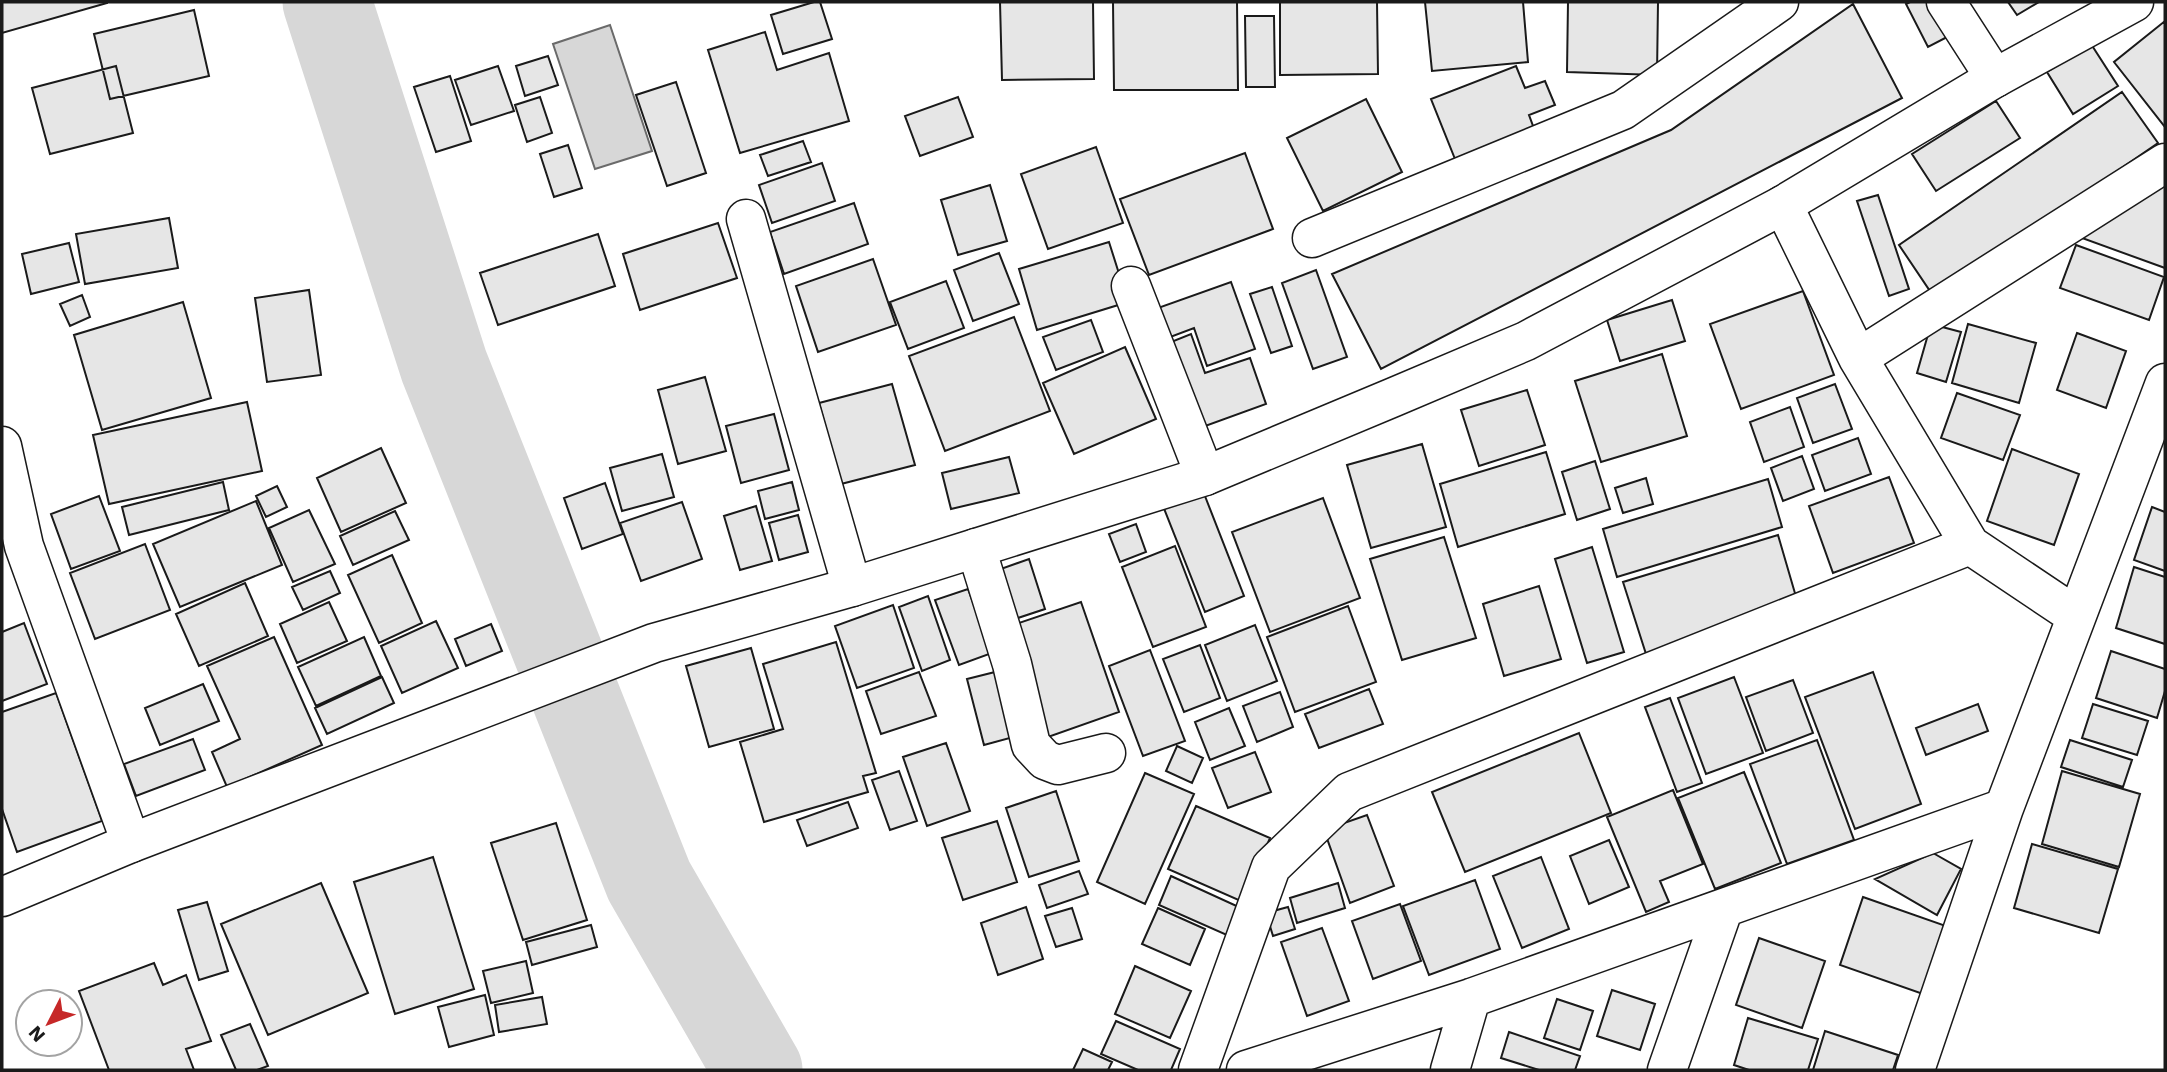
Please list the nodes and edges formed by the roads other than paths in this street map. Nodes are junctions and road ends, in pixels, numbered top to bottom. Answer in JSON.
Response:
{"nodes":[{"id":1,"x":1779,"y":2,"type":"edge"},
{"id":2,"x":1946,"y":2,"type":"edge"},
{"id":3,"x":2134,"y":2,"type":"edge"},
{"id":4,"x":1996,"y":78,"type":"junction"},
{"id":5,"x":2165,"y":163,"type":"edge"},
{"id":6,"x":1783,"y":205,"type":"junction"},
{"id":7,"x":746,"y":219,"type":"dead end"},
{"id":8,"x":1312,"y":239,"type":"dead end"},
{"id":9,"x":1131,"y":286,"type":"dead end"},
{"id":10,"x":1858,"y":358,"type":"junction"},
{"id":11,"x":2165,"y":383,"type":"edge"},
{"id":12,"x":2,"y":446,"type":"edge"},
{"id":13,"x":1205,"y":475,"type":"junction"},
{"id":14,"x":1970,"y":545,"type":"junction"},
{"id":15,"x":976,"y":548,"type":"junction"},
{"id":16,"x":852,"y":587,"type":"junction"},
{"id":17,"x":2076,"y":616,"type":"junction"},
{"id":18,"x":1106,"y":753,"type":"dead end"},
{"id":19,"x":2004,"y":807,"type":"junction"},
{"id":20,"x":131,"y":843,"type":"junction"},
{"id":21,"x":2,"y":897,"type":"edge"},
{"id":22,"x":1723,"y":911,"type":"junction"},
{"id":23,"x":1471,"y":998,"type":"junction"},
{"id":24,"x":1198,"y":1070,"type":"edge"},
{"id":25,"x":1246,"y":1070,"type":"edge"},
{"id":26,"x":1450,"y":1070,"type":"edge"},
{"id":27,"x":1667,"y":1070,"type":"edge"},
{"id":28,"x":1915,"y":1070,"type":"edge"}],
"edges":[{"from":1,"to":8,"type":"street"},
{"from":2,"to":4,"type":"street"},
{"from":3,"to":4,"type":"street"},
{"from":4,"to":6,"type":"street"},
{"from":5,"to":10,"type":"street"},
{"from":6,"to":10,"type":"street"},
{"from":6,"to":13,"type":"street"},
{"from":7,"to":16,"type":"street"},
{"from":9,"to":13,"type":"street"},
{"from":10,"to":14,"type":"street"},
{"from":11,"to":17,"type":"street"},
{"from":12,"to":20,"type":"street"},
{"from":13,"to":15,"type":"street"},
{"from":14,"to":17,"type":"street"},
{"from":14,"to":24,"type":"street"},
{"from":15,"to":16,"type":"street"},
{"from":15,"to":18,"type":"street"},
{"from":16,"to":20,"type":"street"},
{"from":17,"to":19,"type":"street"},
{"from":19,"to":22,"type":"street"},
{"from":19,"to":28,"type":"street"},
{"from":20,"to":21,"type":"street"},
{"from":22,"to":23,"type":"street"},
{"from":22,"to":27,"type":"street"},
{"from":23,"to":25,"type":"street"},
{"from":23,"to":26,"type":"street"}]}
